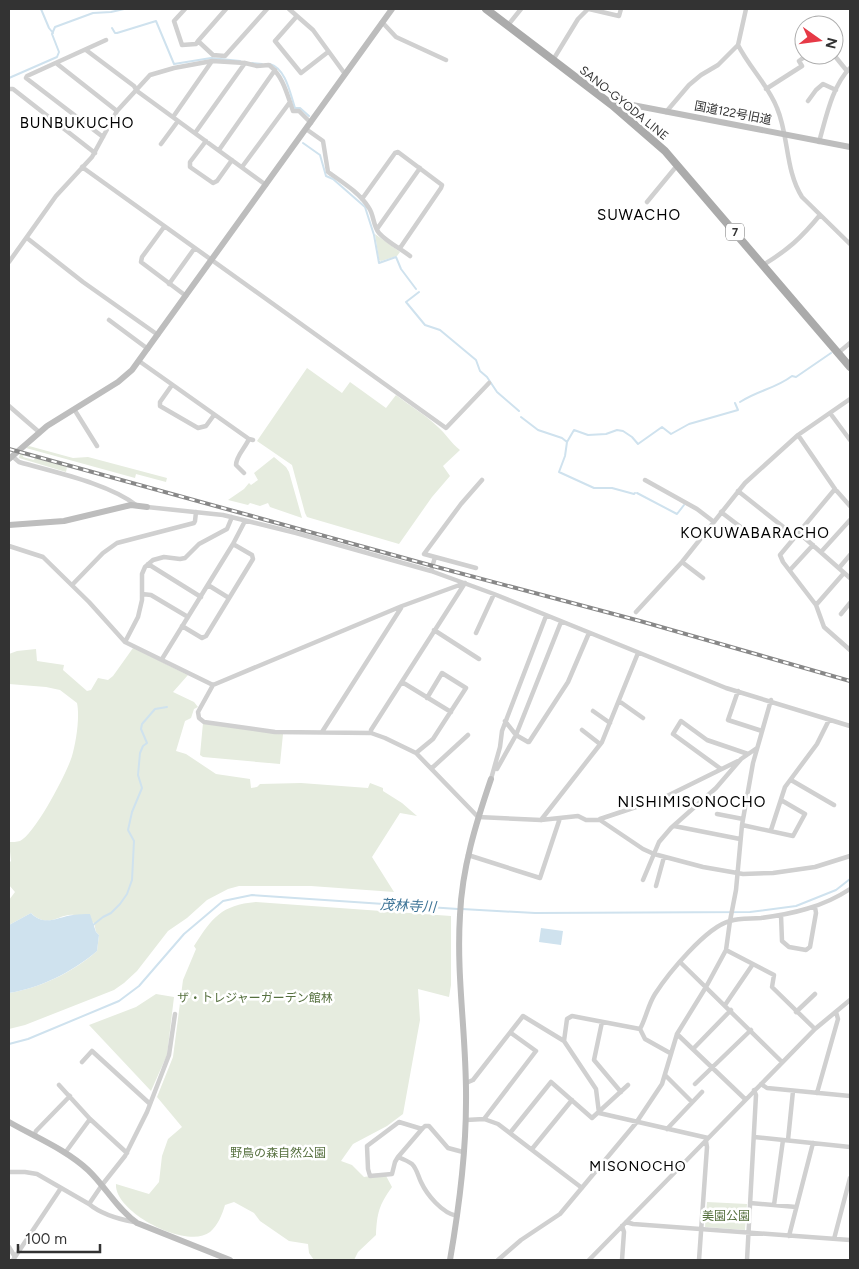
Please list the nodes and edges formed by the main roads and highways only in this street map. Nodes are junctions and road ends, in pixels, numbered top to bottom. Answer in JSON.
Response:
{"nodes":[{"id":1,"x":486,"y":9,"type":"edge"},
{"id":2,"x":850,"y":367,"type":"edge"}],
"edges":[{"from":1,"to":2,"type":"main road","name":"SANO-GYODA LINE","number":"7"}]}
